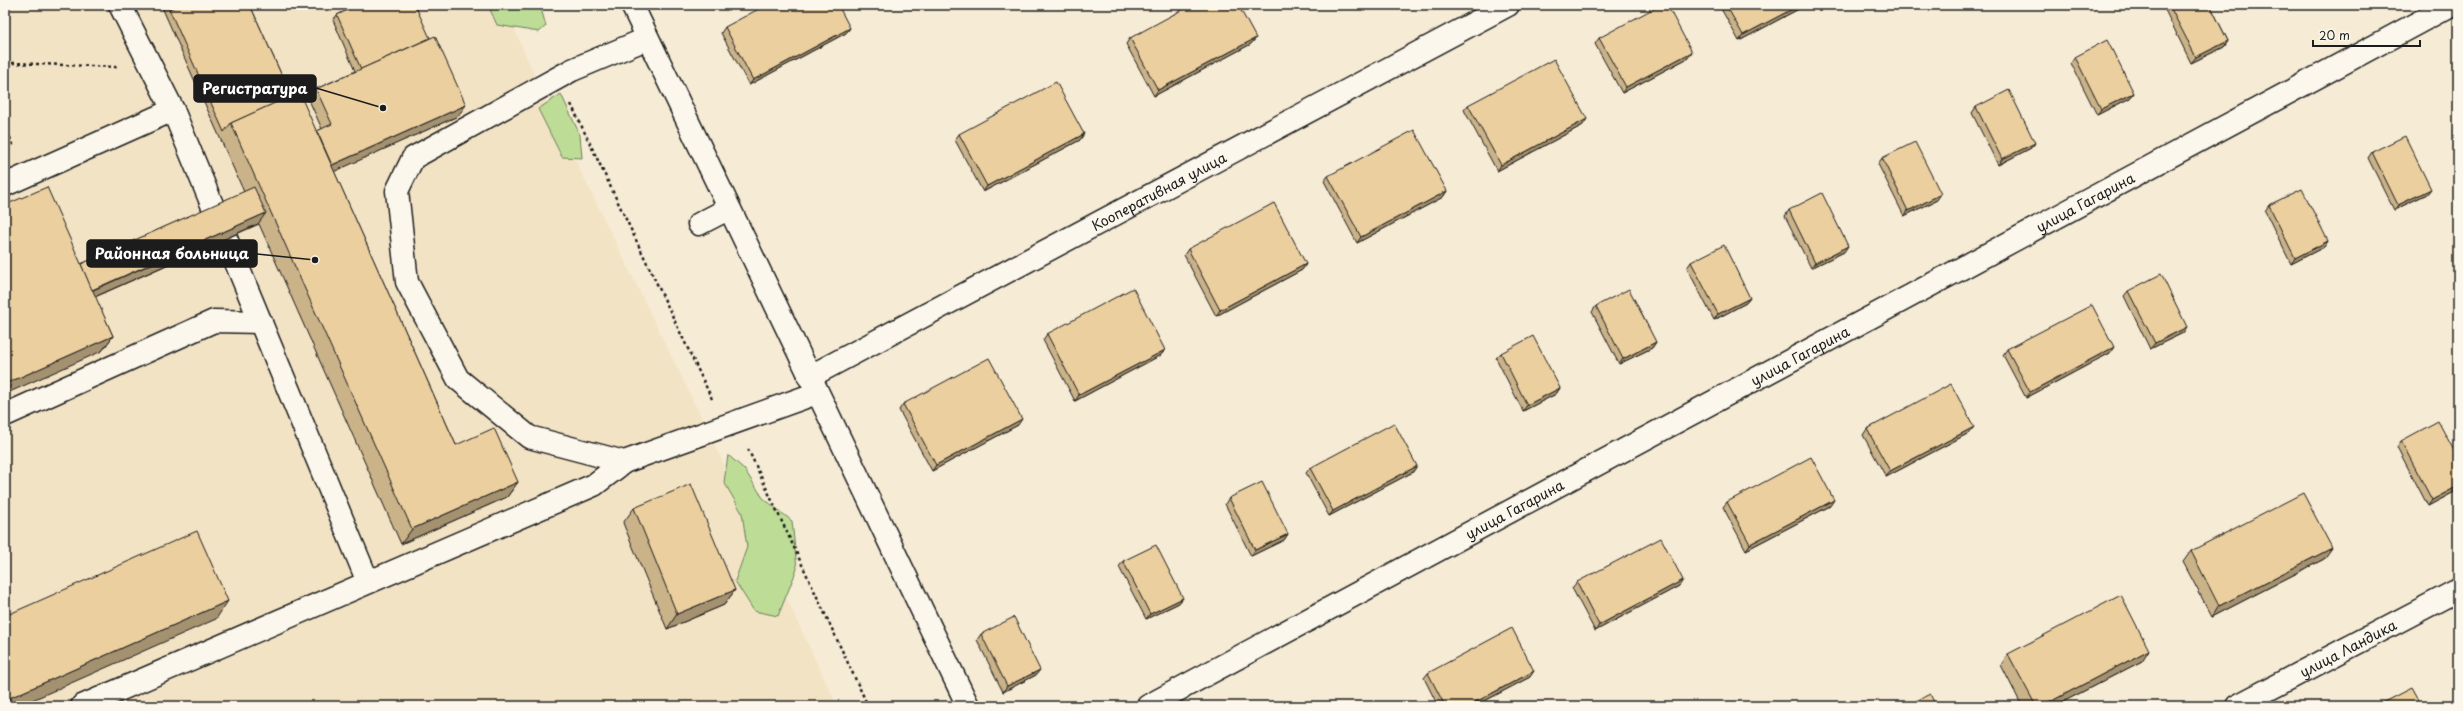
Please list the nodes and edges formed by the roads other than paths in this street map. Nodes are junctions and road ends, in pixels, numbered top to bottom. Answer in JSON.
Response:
{"nodes":[{"id":1,"x":120,"y":5,"type":"edge"},
{"id":2,"x":632,"y":5,"type":"edge"},
{"id":3,"x":1508,"y":5,"type":"edge"},
{"id":4,"x":2451,"y":5,"type":"edge"},
{"id":5,"x":646,"y":39,"type":"junction"},
{"id":6,"x":173,"y":110,"type":"junction"},
{"id":7,"x":5,"y":185,"type":"edge"},
{"id":8,"x":728,"y":209,"type":"junction"},
{"id":9,"x":699,"y":224,"type":"dead end"},
{"id":10,"x":261,"y":322,"type":"junction"},
{"id":11,"x":813,"y":385,"type":"junction"},
{"id":12,"x":5,"y":415,"type":"edge"},
{"id":13,"x":624,"y":462,"type":"junction"},
{"id":14,"x":368,"y":582,"type":"junction"},
{"id":15,"x":2458,"y":590,"type":"edge"},
{"id":16,"x":82,"y":706,"type":"edge"},
{"id":17,"x":968,"y":706,"type":"edge"},
{"id":18,"x":1148,"y":706,"type":"edge"},
{"id":19,"x":2237,"y":706,"type":"edge"}],
"edges":[{"from":1,"to":6,"type":"street"},
{"from":2,"to":5,"type":"street"},
{"from":3,"to":11,"type":"street","name":"Кооперативная улица"},
{"from":4,"to":18,"type":"street","name":"улица Гагарина"},
{"from":5,"to":8,"type":"street"},
{"from":5,"to":13,"type":"street"},
{"from":6,"to":7,"type":"street"},
{"from":6,"to":10,"type":"street"},
{"from":8,"to":9,"type":"street"},
{"from":8,"to":11,"type":"street"},
{"from":10,"to":12,"type":"street"},
{"from":10,"to":14,"type":"street"},
{"from":11,"to":13,"type":"street","name":"Кооперативная улица"},
{"from":11,"to":17,"type":"street"},
{"from":13,"to":14,"type":"street","name":"Кооперативная улица"},
{"from":14,"to":16,"type":"street","name":"Кооперативная улица"},
{"from":15,"to":19,"type":"street","name":"улица Ландика"}]}
